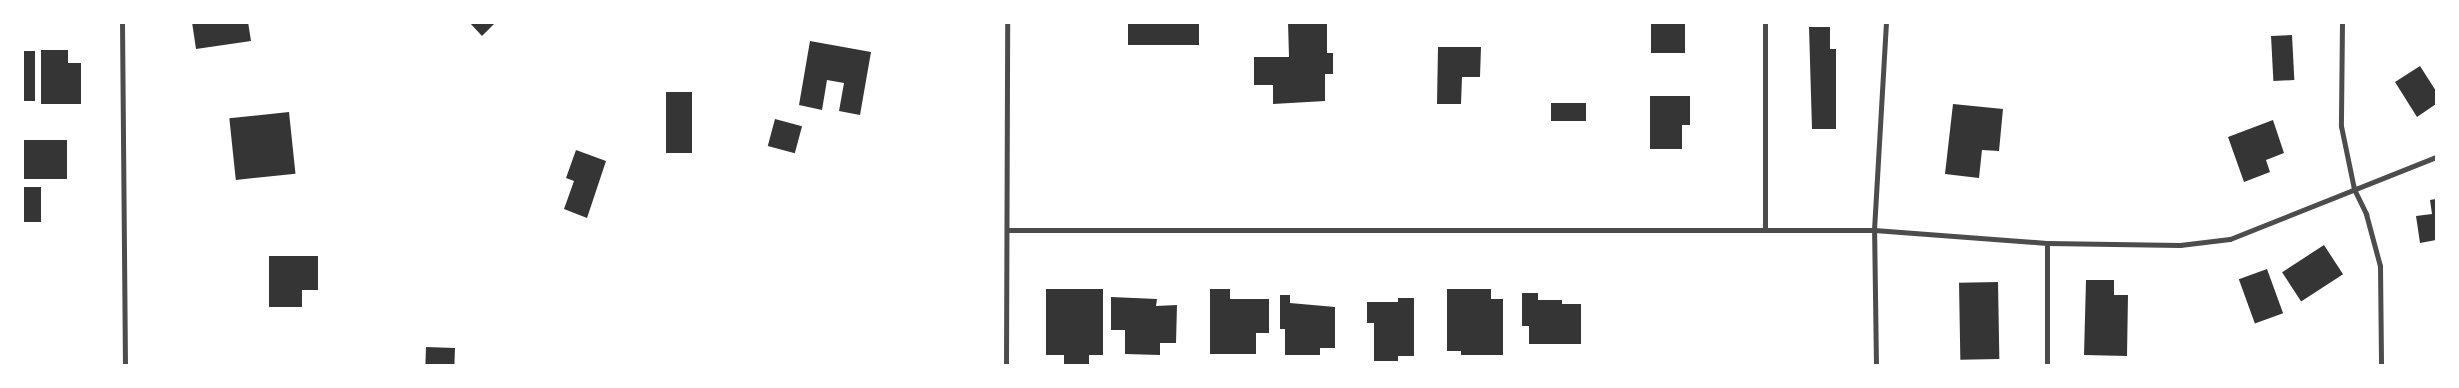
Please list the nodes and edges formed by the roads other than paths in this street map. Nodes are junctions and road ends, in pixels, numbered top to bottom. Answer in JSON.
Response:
{"nodes":[{"id":1,"x":122,"y":22,"type":"edge"},
{"id":2,"x":1007,"y":22,"type":"edge"},
{"id":3,"x":1765,"y":22,"type":"edge"},
{"id":4,"x":1886,"y":22,"type":"edge"},
{"id":5,"x":2342,"y":22,"type":"edge"},
{"id":6,"x":2436,"y":157,"type":"edge"},
{"id":7,"x":2354,"y":189,"type":"junction"},
{"id":8,"x":1007,"y":230,"type":"junction"},
{"id":9,"x":1765,"y":230,"type":"junction"},
{"id":10,"x":1874,"y":230,"type":"junction"},
{"id":11,"x":2046,"y":243,"type":"junction"},
{"id":12,"x":125,"y":366,"type":"edge"},
{"id":13,"x":1006,"y":366,"type":"edge"},
{"id":14,"x":1876,"y":366,"type":"edge"},
{"id":15,"x":2047,"y":366,"type":"edge"},
{"id":16,"x":2381,"y":366,"type":"edge"}],
"edges":[{"from":1,"to":12,"type":"street"},
{"from":2,"to":8,"type":"street"},
{"from":3,"to":9,"type":"street"},
{"from":4,"to":10,"type":"street"},
{"from":5,"to":7,"type":"street"},
{"from":6,"to":7,"type":"street"},
{"from":7,"to":11,"type":"street"},
{"from":7,"to":16,"type":"street"},
{"from":8,"to":9,"type":"street"},
{"from":8,"to":13,"type":"street"},
{"from":9,"to":10,"type":"street"},
{"from":10,"to":11,"type":"street"},
{"from":10,"to":14,"type":"street"},
{"from":11,"to":15,"type":"street"}]}
